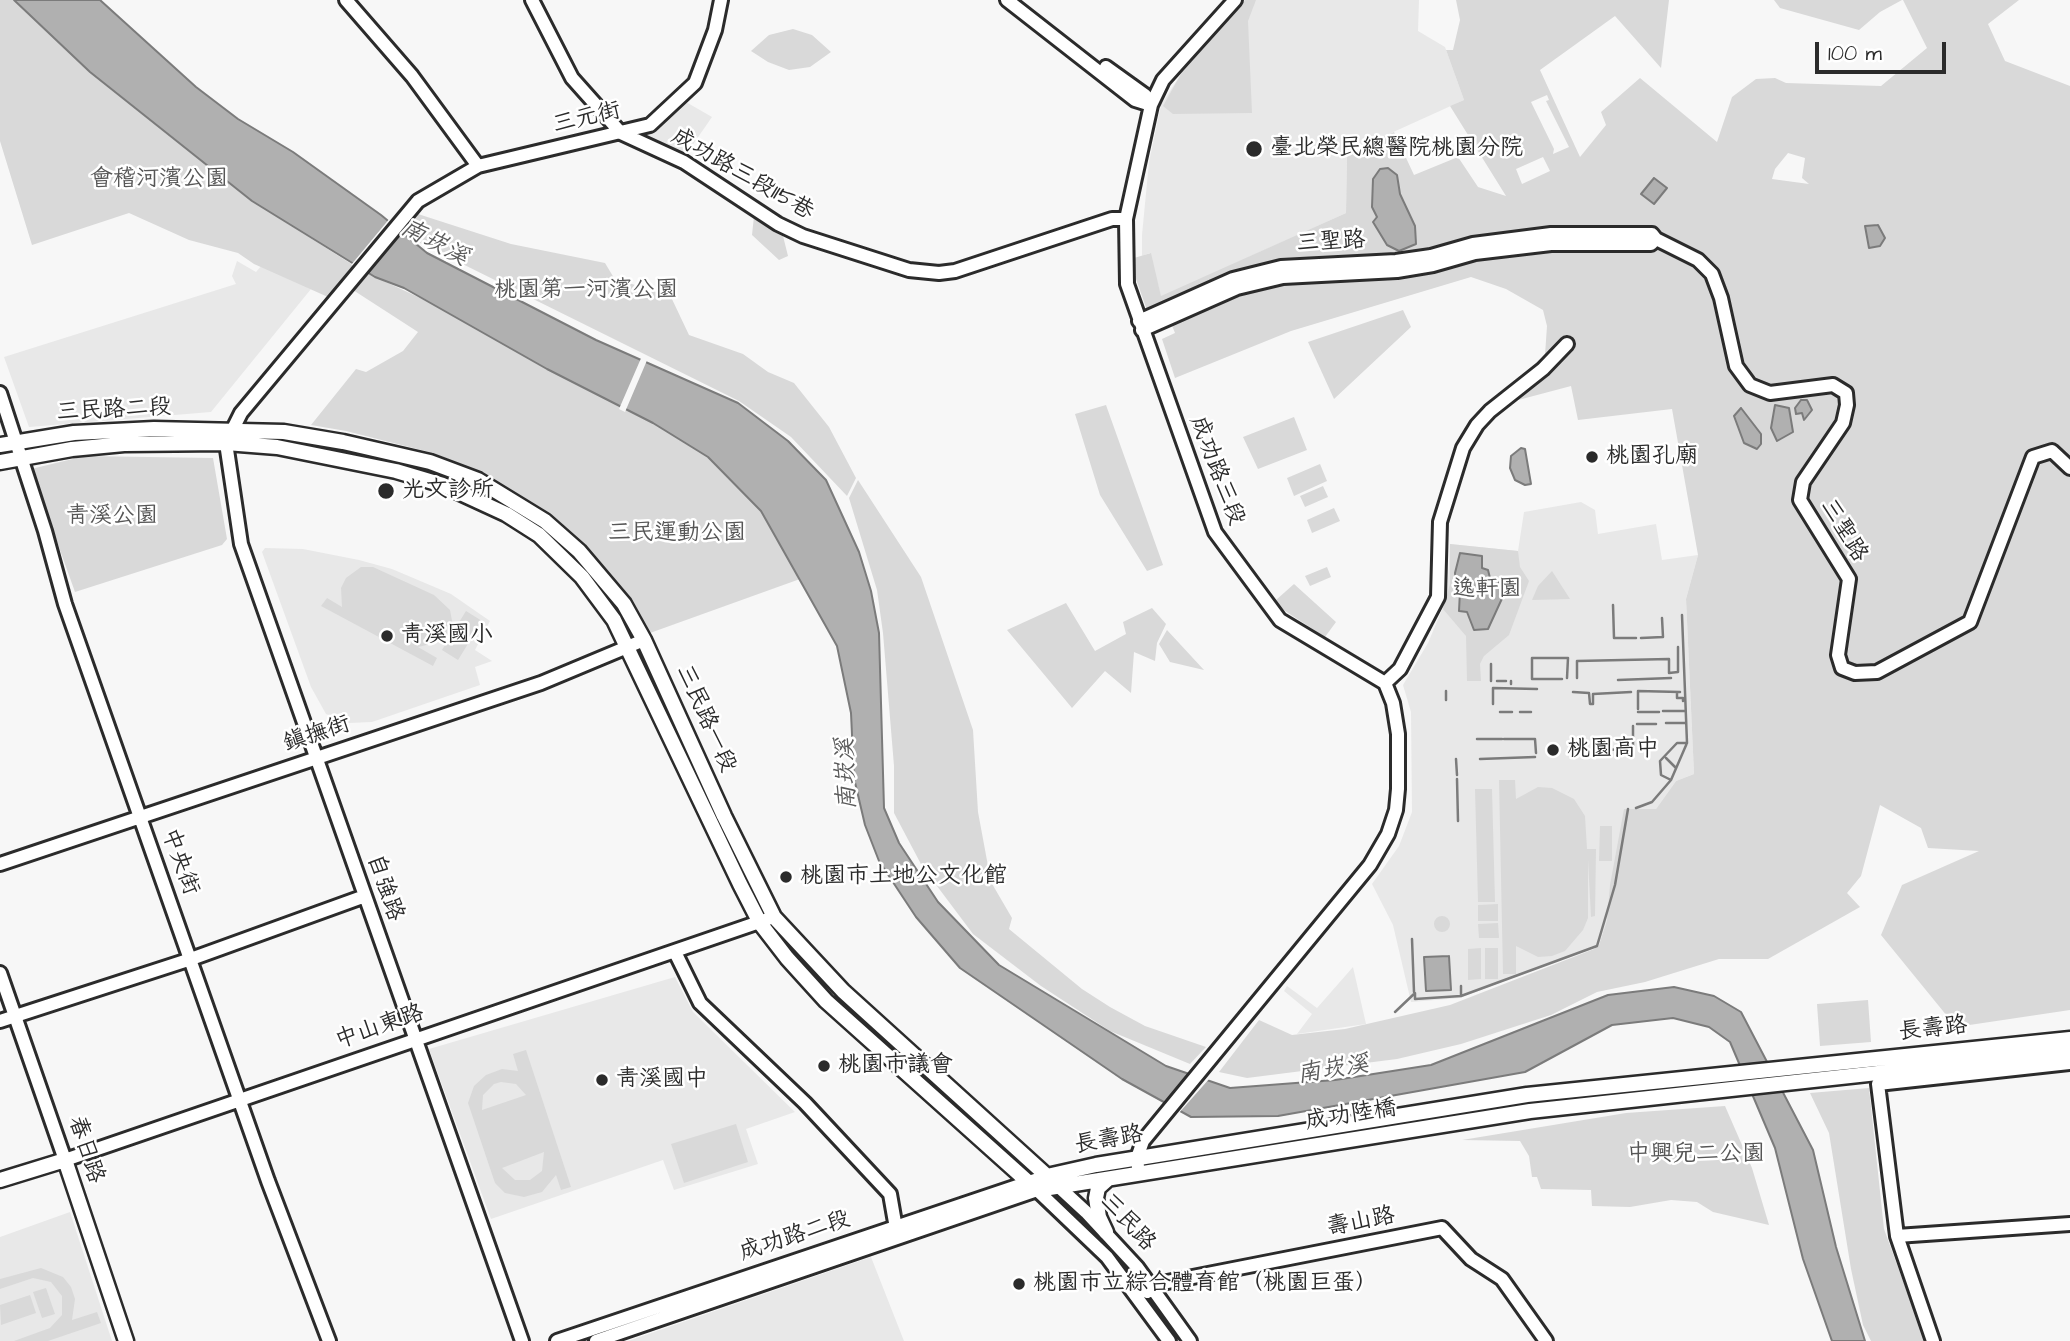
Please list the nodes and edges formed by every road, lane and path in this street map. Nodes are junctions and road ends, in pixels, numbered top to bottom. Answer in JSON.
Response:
{"nodes":[{"id":1,"x":346,"y":0,"type":"edge"},
{"id":2,"x":532,"y":0,"type":"edge"},
{"id":3,"x":722,"y":0,"type":"edge"},
{"id":4,"x":1007,"y":0,"type":"edge"},
{"id":5,"x":1016,"y":0,"type":"edge"},
{"id":6,"x":1235,"y":0,"type":"edge"},
{"id":7,"x":1151,"y":104,"type":"junction"},
{"id":8,"x":621,"y":133,"type":"junction"},
{"id":9,"x":478,"y":166,"type":"junction"},
{"id":10,"x":1126,"y":219,"type":"junction"},
{"id":11,"x":1141,"y":326,"type":"junction"},
{"id":12,"x":1567,"y":344,"type":"dead end"},
{"id":13,"x":0,"y":393,"type":"edge"},
{"id":14,"x":228,"y":437,"type":"junction"},
{"id":15,"x":16,"y":442,"type":"junction"},
{"id":16,"x":0,"y":445,"type":"edge"},
{"id":17,"x":21,"y":458,"type":"junction"},
{"id":18,"x":0,"y":462,"type":"edge"},
{"id":19,"x":2070,"y":468,"type":"edge"},
{"id":20,"x":645,"y":640,"type":"junction"},
{"id":21,"x":628,"y":645,"type":"junction"},
{"id":22,"x":1385,"y":683,"type":"junction"},
{"id":23,"x":316,"y":757,"type":"junction"},
{"id":24,"x":141,"y":816,"type":"junction"},
{"id":25,"x":0,"y":864,"type":"edge"},
{"id":26,"x":365,"y":896,"type":"junction"},
{"id":27,"x":767,"y":920,"type":"junction"},
{"id":28,"x":675,"y":952,"type":"junction"},
{"id":29,"x":191,"y":959,"type":"junction"},
{"id":30,"x":0,"y":972,"type":"edge"},
{"id":31,"x":15,"y":1016,"type":"junction"},
{"id":32,"x":0,"y":1021,"type":"edge"},
{"id":33,"x":415,"y":1039,"type":"junction"},
{"id":34,"x":2070,"y":1039,"type":"edge"},
{"id":35,"x":2070,"y":1052,"type":"edge"},
{"id":36,"x":916,"y":1057,"type":"junction"},
{"id":37,"x":2070,"y":1063,"type":"edge"},
{"id":38,"x":902,"y":1070,"type":"junction"},
{"id":39,"x":1527,"y":1095,"type":"joint"},
{"id":40,"x":242,"y":1101,"type":"junction"},
{"id":41,"x":1530,"y":1111,"type":"joint"},
{"id":42,"x":1180,"y":1152,"type":"joint"},
{"id":43,"x":1137,"y":1158,"type":"junction"},
{"id":44,"x":65,"y":1160,"type":"junction"},
{"id":45,"x":1181,"y":1168,"type":"joint"},
{"id":46,"x":1139,"y":1175,"type":"junction"},
{"id":47,"x":1108,"y":1179,"type":"junction"},
{"id":48,"x":0,"y":1180,"type":"edge"},
{"id":49,"x":1052,"y":1181,"type":"junction"},
{"id":50,"x":1033,"y":1185,"type":"junction"},
{"id":51,"x":2070,"y":1225,"type":"edge"},
{"id":52,"x":1106,"y":1231,"type":"junction"},
{"id":53,"x":897,"y":1233,"type":"junction"},
{"id":54,"x":1897,"y":1237,"type":"junction"},
{"id":55,"x":1154,"y":1287,"type":"junction"},
{"id":56,"x":1140,"y":1297,"type":"junction"},
{"id":57,"x":593,"y":1337,"type":"edge"},
{"id":58,"x":126,"y":1341,"type":"edge"},
{"id":59,"x":329,"y":1341,"type":"edge"},
{"id":60,"x":522,"y":1341,"type":"edge"},
{"id":61,"x":557,"y":1341,"type":"edge"},
{"id":62,"x":1170,"y":1341,"type":"edge"},
{"id":63,"x":1190,"y":1341,"type":"edge"},
{"id":64,"x":1546,"y":1341,"type":"edge"},
{"id":65,"x":1933,"y":1341,"type":"edge"}],
"edges":[{"from":1,"to":9,"type":"street"},
{"from":2,"to":8,"type":"street"},
{"from":3,"to":8,"type":"street","name":"三元街"},
{"from":4,"to":7,"type":"street"},
{"from":5,"to":7,"type":"street"},
{"from":6,"to":7,"type":"street","name":"成功路三段"},
{"from":7,"to":10,"type":"street","name":"成功路三段"},
{"from":8,"to":9,"type":"street","name":"三元街"},
{"from":8,"to":10,"type":"street","name":"成功路三段115巷"},
{"from":9,"to":14,"type":"street","name":"三元街"},
{"from":10,"to":11,"type":"street","name":"成功路三段"},
{"from":11,"to":19,"type":"street","name":"三聖路"},
{"from":11,"to":22,"type":"street","name":"成功路三段"},
{"from":12,"to":22,"type":"street"},
{"from":13,"to":15,"type":"street","name":"中央街"},
{"from":14,"to":15,"type":"main road","name":"三民路二段"},
{"from":14,"to":17,"type":"main road","name":"三民路二段"},
{"from":14,"to":20,"type":"main road","name":"三民路一段"},
{"from":14,"to":21,"type":"main road","name":"三民路一段"},
{"from":14,"to":23,"type":"street","name":"自強路"},
{"from":15,"to":16,"type":"main road","name":"三民路二段"},
{"from":15,"to":17,"type":"street","name":"中央街"},
{"from":17,"to":18,"type":"main road","name":"三民路二段"},
{"from":17,"to":24,"type":"street","name":"中央街"},
{"from":20,"to":21,"type":"street","name":"鎮撫街"},
{"from":20,"to":27,"type":"main road","name":"三民路一段"},
{"from":21,"to":23,"type":"street","name":"鎮撫街"},
{"from":21,"to":27,"type":"main road","name":"三民路一段"},
{"from":22,"to":43,"type":"street"},
{"from":23,"to":24,"type":"street","name":"鎮撫街"},
{"from":23,"to":26,"type":"street","name":"自強路"},
{"from":24,"to":25,"type":"street","name":"鎮撫街"},
{"from":24,"to":29,"type":"street","name":"中央街"},
{"from":26,"to":29,"type":"street"},
{"from":26,"to":33,"type":"street","name":"自強路"},
{"from":27,"to":28,"type":"street","name":"中山東路"},
{"from":27,"to":36,"type":"main road","name":"三民路一段"},
{"from":27,"to":38,"type":"main road","name":"三民路一段"},
{"from":28,"to":33,"type":"street","name":"中山東路"},
{"from":28,"to":53,"type":"street"},
{"from":29,"to":31,"type":"street"},
{"from":29,"to":40,"type":"street","name":"中央街"},
{"from":30,"to":31,"type":"street","name":"春日路"},
{"from":31,"to":32,"type":"street"},
{"from":31,"to":44,"type":"street","name":"春日路"},
{"from":33,"to":40,"type":"street","name":"中山東路"},
{"from":33,"to":60,"type":"street","name":"自強路"},
{"from":34,"to":39,"type":"main road","name":"長壽路"},
{"from":35,"to":41,"type":"main road","name":"長壽路"},
{"from":36,"to":38,"type":"main road"},
{"from":36,"to":49,"type":"main road","name":"三民路一段"},
{"from":37,"to":54,"type":"street","name":"長壽路"},
{"from":38,"to":50,"type":"main road","name":"三民路一段"},
{"from":39,"to":42,"type":"main road","name":"成功陸橋"},
{"from":40,"to":44,"type":"street","name":"中山東路"},
{"from":40,"to":59,"type":"street","name":"中央街"},
{"from":41,"to":45,"type":"main road","name":"成功陸橋"},
{"from":42,"to":43,"type":"main road","name":"長壽路"},
{"from":43,"to":46,"type":"street"},
{"from":43,"to":49,"type":"main road","name":"長壽路"},
{"from":44,"to":48,"type":"main road","name":"中山東路"},
{"from":44,"to":58,"type":"main road","name":"春日路"},
{"from":45,"to":46,"type":"main road","name":"長壽路"},
{"from":46,"to":47,"type":"main road","name":"長壽路"},
{"from":47,"to":49,"type":"main road","name":"長壽路"},
{"from":47,"to":52,"type":"main road"},
{"from":49,"to":50,"type":"main road","name":"成功路二段"},
{"from":49,"to":52,"type":"street","name":"三民路"},
{"from":50,"to":53,"type":"street","name":"成功路二段"},
{"from":50,"to":56,"type":"street","name":"三民路"},
{"from":51,"to":54,"type":"street"},
{"from":52,"to":55,"type":"street","name":"三民路"},
{"from":53,"to":57,"type":"street","name":"成功路二段"},
{"from":54,"to":65,"type":"street"},
{"from":55,"to":56,"type":"street","name":"壽山路"},
{"from":55,"to":63,"type":"street","name":"三民路"},
{"from":55,"to":64,"type":"street","name":"壽山路"},
{"from":56,"to":62,"type":"street","name":"三民路"},
{"from":57,"to":61,"type":"street","name":"成功路二段"}]}
